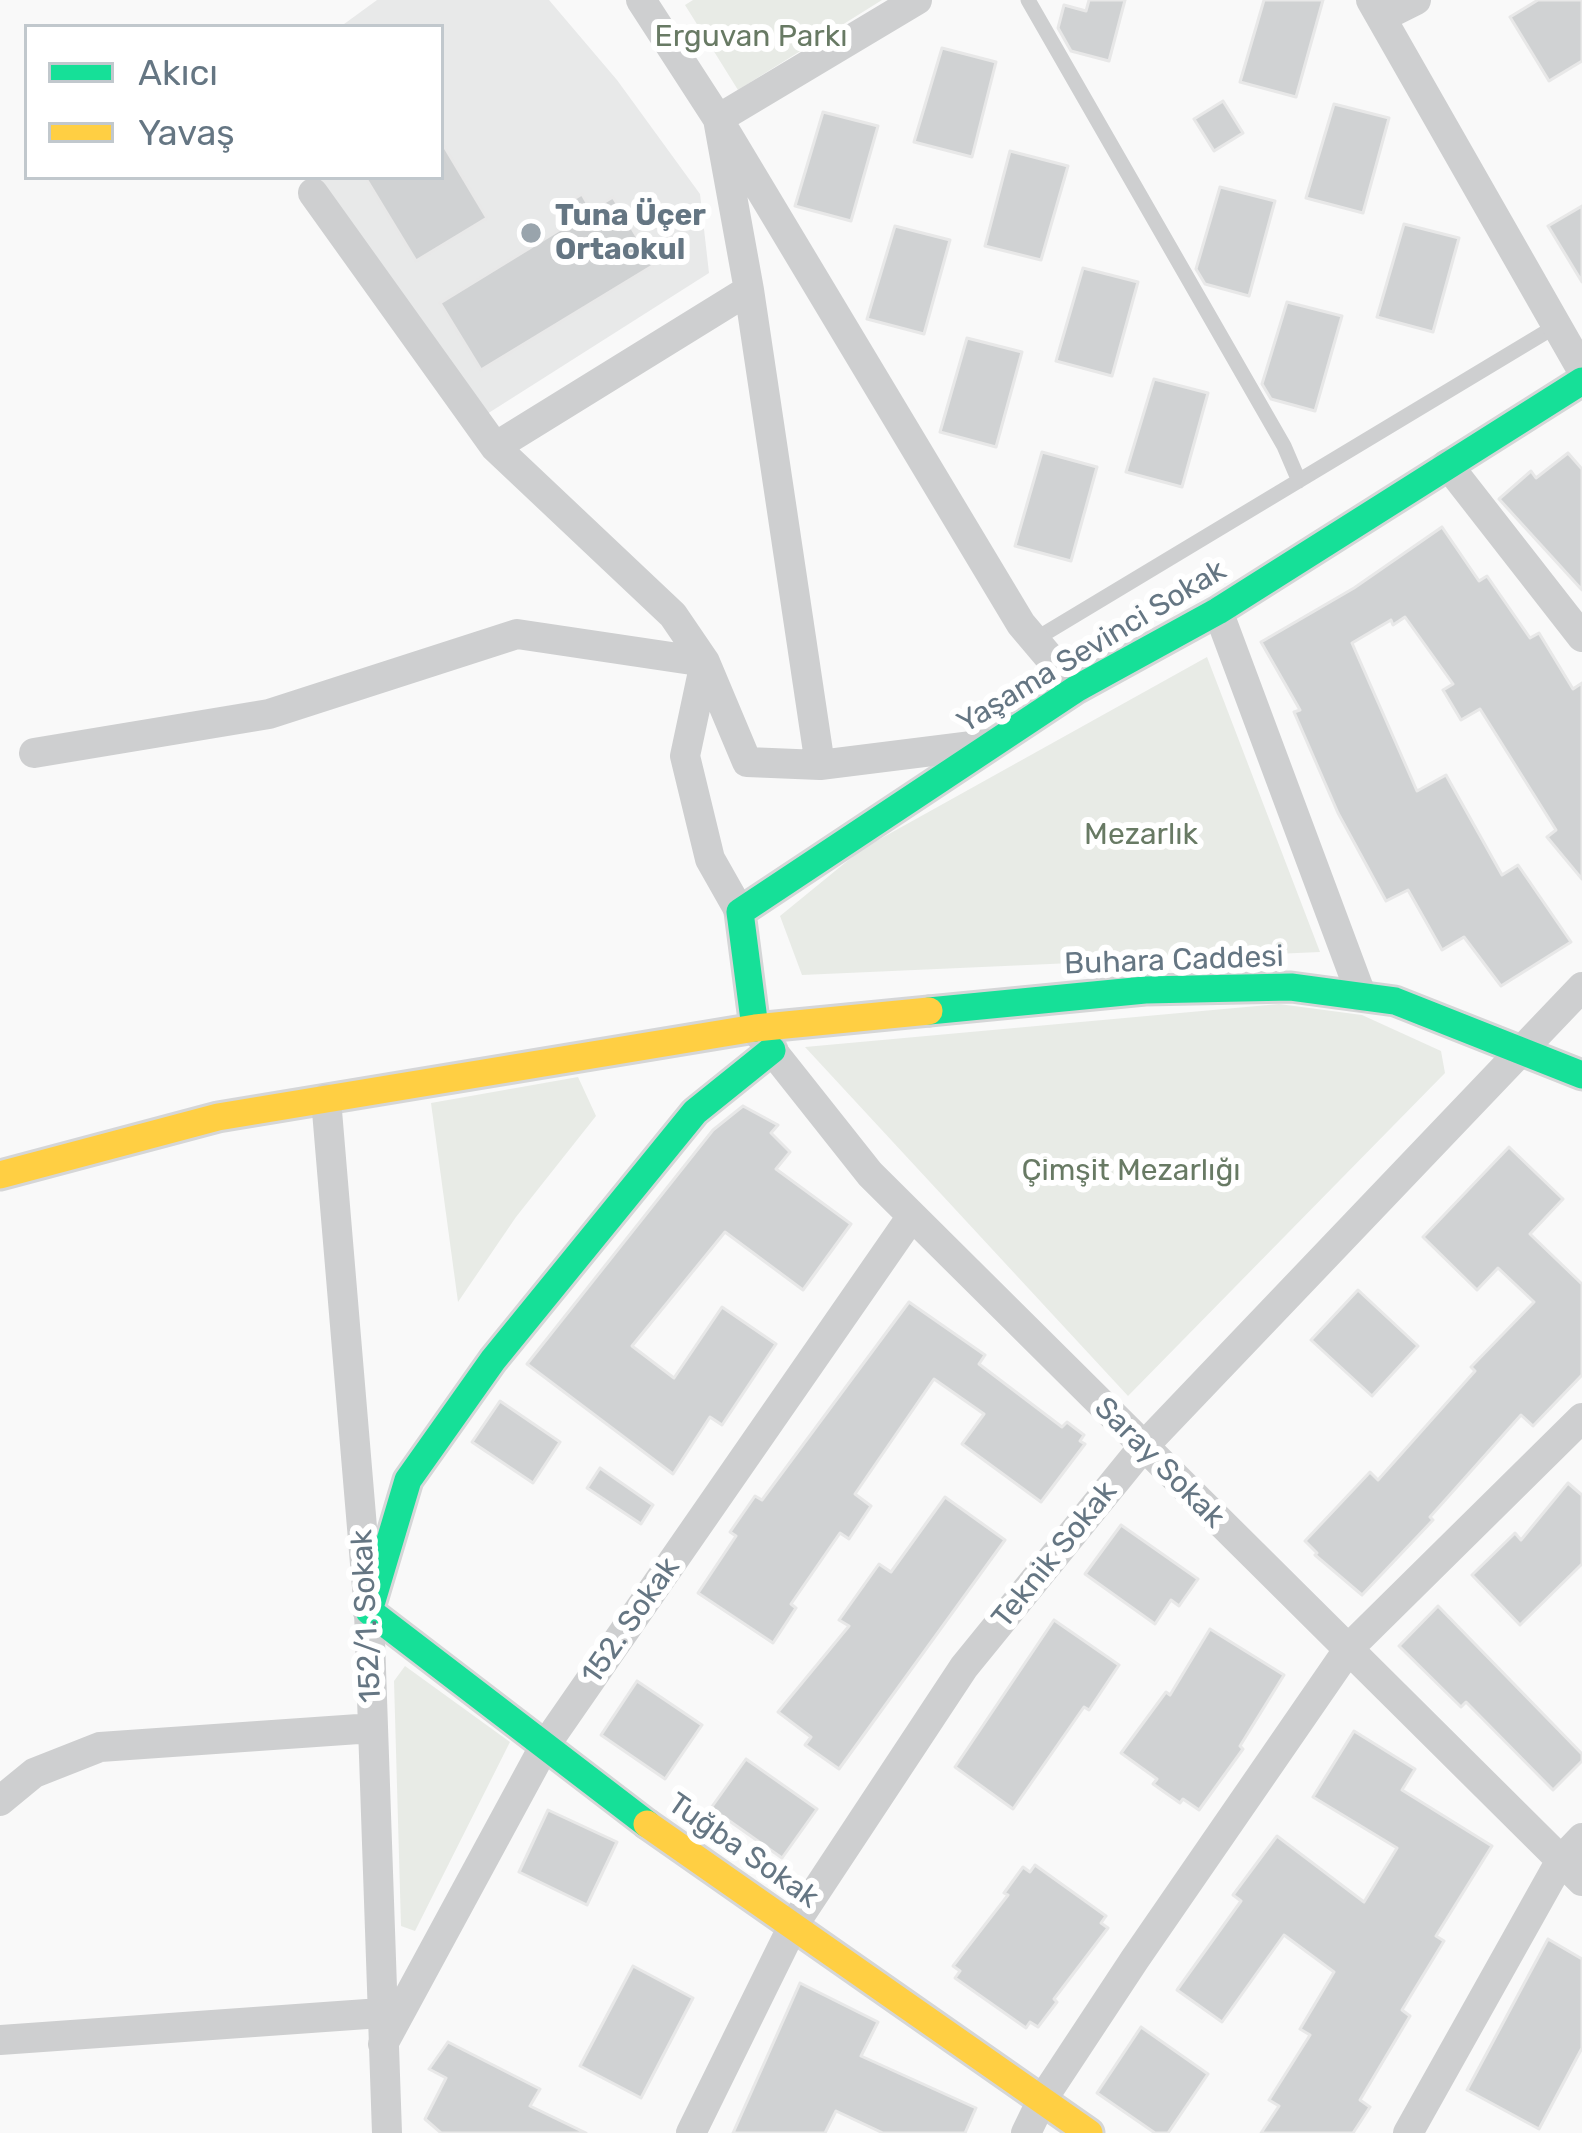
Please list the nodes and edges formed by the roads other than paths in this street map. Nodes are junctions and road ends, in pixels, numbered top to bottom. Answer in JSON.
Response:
{"nodes":[{"id":1,"x":917,"y":0,"type":"edge"},
{"id":2,"x":1028,"y":0,"type":"edge"},
{"id":3,"x":1416,"y":0,"type":"edge"},
{"id":4,"x":645,"y":2,"type":"edge"},
{"id":5,"x":1377,"y":9,"type":"edge"},
{"id":6,"x":718,"y":119,"type":"junction"},
{"id":7,"x":313,"y":193,"type":"dead end"},
{"id":8,"x":749,"y":290,"type":"junction"},
{"id":9,"x":1556,"y":326,"type":"junction"},
{"id":10,"x":1582,"y":370,"type":"edge"},
{"id":11,"x":1582,"y":381,"type":"edge"},
{"id":12,"x":495,"y":447,"type":"junction"},
{"id":13,"x":1447,"y":464,"type":"junction"},
{"id":14,"x":1299,"y":481,"type":"junction"},
{"id":15,"x":1218,"y":611,"type":"junction"},
{"id":16,"x":1582,"y":637,"type":"edge"},
{"id":17,"x":1034,"y":640,"type":"junction"},
{"id":18,"x":705,"y":662,"type":"junction"},
{"id":19,"x":1076,"y":689,"type":"junction"},
{"id":20,"x":994,"y":743,"type":"junction"},
{"id":21,"x":34,"y":753,"type":"dead end"},
{"id":22,"x":820,"y":765,"type":"junction"},
{"id":23,"x":740,"y":912,"type":"junction"},
{"id":24,"x":1582,"y":987,"type":"edge"},
{"id":25,"x":1362,"y":997,"type":"junction"},
{"id":26,"x":764,"y":1039,"type":"junction"},
{"id":27,"x":1520,"y":1050,"type":"junction"},
{"id":28,"x":1582,"y":1075,"type":"edge"},
{"id":29,"x":326,"y":1100,"type":"junction"},
{"id":30,"x":0,"y":1175,"type":"edge"},
{"id":31,"x":912,"y":1216,"type":"junction"},
{"id":32,"x":1582,"y":1418,"type":"edge"},
{"id":33,"x":1143,"y":1447,"type":"junction"},
{"id":34,"x":370,"y":1611,"type":"junction"},
{"id":35,"x":1350,"y":1647,"type":"junction"},
{"id":36,"x":373,"y":1728,"type":"junction"},
{"id":37,"x":544,"y":1747,"type":"junction"},
{"id":38,"x":0,"y":1801,"type":"edge"},
{"id":39,"x":1575,"y":1860,"type":"edge"},
{"id":40,"x":793,"y":1926,"type":"junction"},
{"id":41,"x":381,"y":2013,"type":"junction"},
{"id":42,"x":0,"y":2040,"type":"edge"},
{"id":43,"x":383,"y":2045,"type":"junction"},
{"id":44,"x":1042,"y":2100,"type":"junction"},
{"id":45,"x":388,"y":2133,"type":"edge"},
{"id":46,"x":691,"y":2133,"type":"edge"},
{"id":47,"x":1026,"y":2133,"type":"edge"},
{"id":48,"x":1089,"y":2133,"type":"edge"},
{"id":49,"x":1408,"y":2133,"type":"edge"}],
"edges":[{"from":1,"to":6,"type":"street"},
{"from":2,"to":14,"type":"lane"},
{"from":3,"to":5,"type":"street"},
{"from":4,"to":6,"type":"street"},
{"from":5,"to":9,"type":"street"},
{"from":6,"to":8,"type":"street"},
{"from":6,"to":17,"type":"street"},
{"from":7,"to":12,"type":"street"},
{"from":8,"to":12,"type":"street"},
{"from":8,"to":22,"type":"street"},
{"from":9,"to":10,"type":"street"},
{"from":9,"to":14,"type":"lane"},
{"from":11,"to":13,"type":"street","name":"Yaşama Sevinci Sokak"},
{"from":12,"to":18,"type":"street"},
{"from":13,"to":15,"type":"street","name":"Yaşama Sevinci Sokak"},
{"from":13,"to":16,"type":"street"},
{"from":14,"to":17,"type":"lane"},
{"from":15,"to":19,"type":"street","name":"Yaşama Sevinci Sokak"},
{"from":15,"to":25,"type":"street"},
{"from":17,"to":19,"type":"street"},
{"from":18,"to":21,"type":"street"},
{"from":18,"to":22,"type":"street"},
{"from":18,"to":23,"type":"street"},
{"from":19,"to":20,"type":"street","name":"Yaşama Sevinci Sokak"},
{"from":20,"to":22,"type":"street"},
{"from":20,"to":23,"type":"street","name":"Yaşama Sevinci Sokak"},
{"from":23,"to":26,"type":"street"},
{"from":24,"to":27,"type":"street","name":"Teknik Sokak"},
{"from":25,"to":26,"type":"street","name":"Buhara Caddesi"},
{"from":25,"to":27,"type":"street","name":"Buhara Caddesi"},
{"from":26,"to":29,"type":"street","name":"Buhara Caddesi"},
{"from":26,"to":31,"type":"street","name":"Saray Sokak"},
{"from":26,"to":34,"type":"street"},
{"from":27,"to":28,"type":"street","name":"Buhara Caddesi"},
{"from":27,"to":33,"type":"street","name":"Teknik Sokak"},
{"from":29,"to":30,"type":"street","name":"Buhara Caddesi"},
{"from":29,"to":34,"type":"street","name":"152/1. Sokak"},
{"from":31,"to":33,"type":"street","name":"Saray Sokak"},
{"from":31,"to":37,"type":"street","name":"152. Sokak"},
{"from":32,"to":35,"type":"street"},
{"from":33,"to":35,"type":"street","name":"Saray Sokak"},
{"from":33,"to":40,"type":"street","name":"Teknik Sokak"},
{"from":34,"to":36,"type":"street","name":"152/1. Sokak"},
{"from":34,"to":37,"type":"street","name":"Tuğba Sokak"},
{"from":35,"to":39,"type":"street","name":"Saray Sokak"},
{"from":35,"to":44,"type":"street"},
{"from":36,"to":38,"type":"street"},
{"from":36,"to":41,"type":"street","name":"152/1. Sokak"},
{"from":37,"to":40,"type":"street","name":"Tuğba Sokak"},
{"from":37,"to":43,"type":"street","name":"152. Sokak"},
{"from":39,"to":49,"type":"street"},
{"from":40,"to":44,"type":"street","name":"Tuğba Sokak"},
{"from":40,"to":46,"type":"street","name":"Teknik Sokak"},
{"from":41,"to":42,"type":"street"},
{"from":41,"to":43,"type":"street","name":"152/1. Sokak"},
{"from":43,"to":45,"type":"street","name":"152/1. Sokak"},
{"from":44,"to":47,"type":"street"},
{"from":44,"to":48,"type":"street","name":"Tuğba Sokak"}]}
